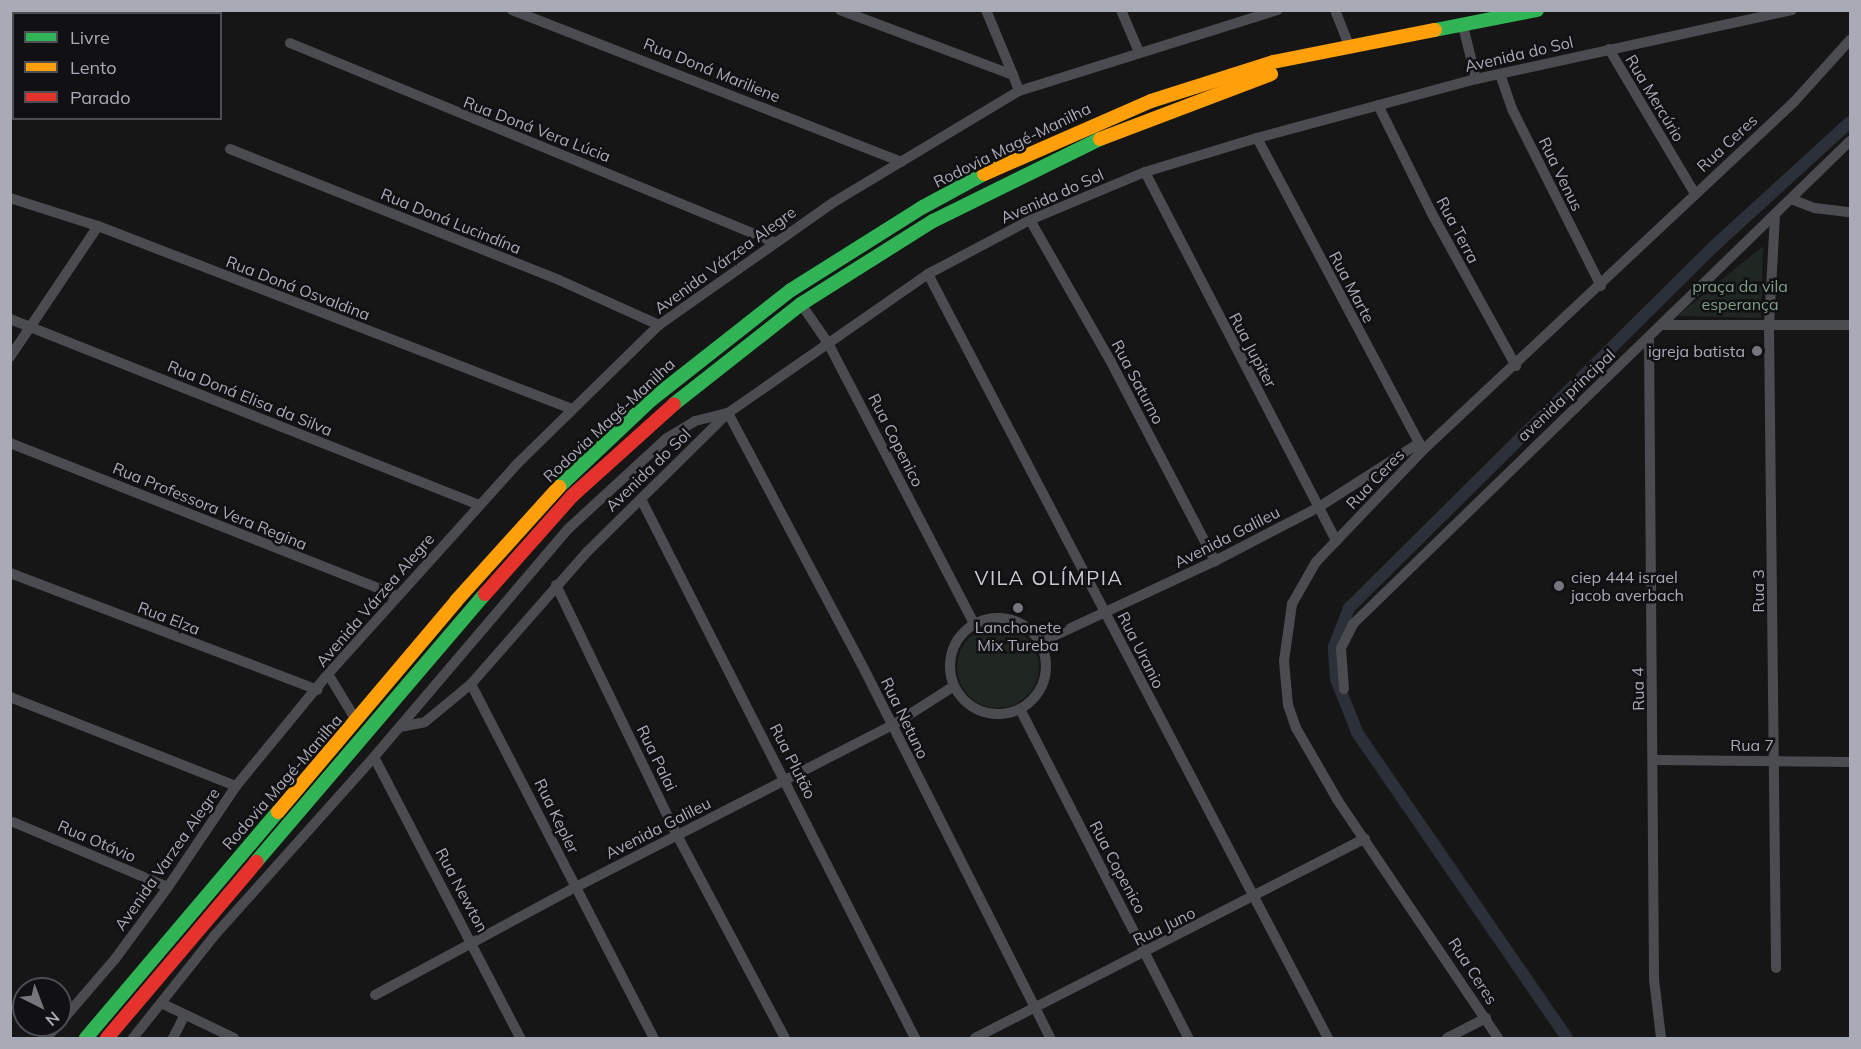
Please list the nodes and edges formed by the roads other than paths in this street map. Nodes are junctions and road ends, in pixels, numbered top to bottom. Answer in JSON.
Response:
{"nodes":[{"id":1,"x":512,"y":10,"type":"edge"},
{"id":2,"x":840,"y":10,"type":"edge"},
{"id":3,"x":863,"y":10,"type":"edge"},
{"id":4,"x":986,"y":10,"type":"edge"},
{"id":5,"x":1121,"y":10,"type":"edge"},
{"id":6,"x":1278,"y":10,"type":"edge"},
{"id":7,"x":1335,"y":10,"type":"edge"},
{"id":8,"x":1537,"y":10,"type":"edge"},
{"id":9,"x":1792,"y":10,"type":"edge"},
{"id":10,"x":1252,"y":14,"type":"edge"},
{"id":11,"x":868,"y":21,"type":"junction"},
{"id":12,"x":1463,"y":26,"type":"junction"},
{"id":13,"x":1851,"y":40,"type":"edge"},
{"id":14,"x":290,"y":43,"type":"dead end"},
{"id":15,"x":1350,"y":48,"type":"junction"},
{"id":16,"x":1609,"y":49,"type":"junction"},
{"id":17,"x":1139,"y":52,"type":"junction"},
{"id":18,"x":1322,"y":54,"type":"junction"},
{"id":19,"x":1500,"y":74,"type":"junction"},
{"id":20,"x":1013,"y":75,"type":"junction"},
{"id":21,"x":1476,"y":79,"type":"junction"},
{"id":22,"x":1019,"y":91,"type":"junction"},
{"id":23,"x":1378,"y":105,"type":"junction"},
{"id":24,"x":1257,"y":138,"type":"junction"},
{"id":25,"x":1851,"y":141,"type":"edge"},
{"id":26,"x":230,"y":149,"type":"dead end"},
{"id":27,"x":901,"y":162,"type":"junction"},
{"id":28,"x":1145,"y":172,"type":"junction"},
{"id":29,"x":1695,"y":194,"type":"junction"},
{"id":30,"x":10,"y":198,"type":"edge"},
{"id":31,"x":1791,"y":199,"type":"junction"},
{"id":32,"x":1851,"y":212,"type":"edge"},
{"id":33,"x":1775,"y":214,"type":"junction"},
{"id":34,"x":1030,"y":220,"type":"junction"},
{"id":35,"x":98,"y":226,"type":"junction"},
{"id":36,"x":774,"y":242,"type":"junction"},
{"id":37,"x":928,"y":274,"type":"junction"},
{"id":38,"x":1601,"y":286,"type":"junction"},
{"id":39,"x":801,"y":304,"type":"junction"},
{"id":40,"x":10,"y":319,"type":"edge"},
{"id":41,"x":659,"y":325,"type":"junction"},
{"id":42,"x":1663,"y":325,"type":"junction"},
{"id":43,"x":1851,"y":325,"type":"edge"},
{"id":44,"x":31,"y":326,"type":"junction"},
{"id":45,"x":1769,"y":327,"type":"junction"},
{"id":46,"x":1649,"y":338,"type":"junction"},
{"id":47,"x":828,"y":343,"type":"junction"},
{"id":48,"x":10,"y":357,"type":"edge"},
{"id":49,"x":1516,"y":366,"type":"junction"},
{"id":50,"x":572,"y":409,"type":"junction"},
{"id":51,"x":728,"y":412,"type":"junction"},
{"id":52,"x":10,"y":443,"type":"edge"},
{"id":53,"x":1421,"y":447,"type":"junction"},
{"id":54,"x":641,"y":499,"type":"junction"},
{"id":55,"x":479,"y":505,"type":"junction"},
{"id":56,"x":1318,"y":507,"type":"junction"},
{"id":57,"x":1336,"y":541,"type":"junction"},
{"id":58,"x":1215,"y":561,"type":"junction"},
{"id":59,"x":10,"y":573,"type":"edge"},
{"id":60,"x":556,"y":585,"type":"junction"},
{"id":61,"x":398,"y":596,"type":"junction"},
{"id":62,"x":1106,"y":613,"type":"junction"},
{"id":63,"x":975,"y":624,"type":"junction"},
{"id":64,"x":1041,"y":642,"type":"junction"},
{"id":65,"x":328,"y":674,"type":"junction"},
{"id":66,"x":471,"y":684,"type":"junction"},
{"id":67,"x":954,"y":686,"type":"junction"},
{"id":68,"x":1344,"y":689,"type":"dead end"},
{"id":69,"x":318,"y":690,"type":"junction"},
{"id":70,"x":10,"y":697,"type":"edge"},
{"id":71,"x":1020,"y":710,"type":"junction"},
{"id":72,"x":356,"y":720,"type":"junction"},
{"id":73,"x":893,"y":725,"type":"junction"},
{"id":74,"x":400,"y":727,"type":"junction"},
{"id":75,"x":374,"y":757,"type":"junction"},
{"id":76,"x":1654,"y":760,"type":"junction"},
{"id":77,"x":1772,"y":760,"type":"junction"},
{"id":78,"x":1851,"y":762,"type":"edge"},
{"id":79,"x":787,"y":780,"type":"junction"},
{"id":80,"x":236,"y":786,"type":"junction"},
{"id":81,"x":13,"y":822,"type":"dead end"},
{"id":82,"x":677,"y":835,"type":"junction"},
{"id":83,"x":1365,"y":838,"type":"junction"},
{"id":84,"x":168,"y":887,"type":"junction"},
{"id":85,"x":574,"y":888,"type":"junction"},
{"id":86,"x":1255,"y":898,"type":"junction"},
{"id":87,"x":472,"y":941,"type":"junction"},
{"id":88,"x":1146,"y":952,"type":"junction"},
{"id":89,"x":1776,"y":968,"type":"dead end"},
{"id":90,"x":375,"y":995,"type":"dead end"},
{"id":91,"x":161,"y":1003,"type":"junction"},
{"id":92,"x":72,"y":1009,"type":"edge"},
{"id":93,"x":1034,"y":1009,"type":"junction"},
{"id":94,"x":184,"y":1016,"type":"junction"},
{"id":95,"x":1486,"y":1018,"type":"junction"},
{"id":96,"x":86,"y":1038,"type":"edge"},
{"id":97,"x":107,"y":1038,"type":"edge"},
{"id":98,"x":133,"y":1038,"type":"edge"},
{"id":99,"x":173,"y":1038,"type":"edge"},
{"id":100,"x":234,"y":1038,"type":"edge"},
{"id":101,"x":520,"y":1038,"type":"edge"},
{"id":102,"x":654,"y":1038,"type":"edge"},
{"id":103,"x":785,"y":1038,"type":"edge"},
{"id":104,"x":915,"y":1038,"type":"edge"},
{"id":105,"x":975,"y":1038,"type":"edge"},
{"id":106,"x":1050,"y":1038,"type":"edge"},
{"id":107,"x":1188,"y":1038,"type":"edge"},
{"id":108,"x":1328,"y":1038,"type":"edge"},
{"id":109,"x":1447,"y":1038,"type":"edge"},
{"id":110,"x":1498,"y":1038,"type":"edge"},
{"id":111,"x":1661,"y":1038,"type":"edge"}],
"edges":[{"from":1,"to":27,"type":"street","name":"Rua Doná Mariliene"},
{"from":2,"to":11,"type":"street"},
{"from":3,"to":11,"type":"street"},
{"from":4,"to":20,"type":"street"},
{"from":5,"to":17,"type":"street"},
{"from":6,"to":10,"type":"street","name":"Avenida Várzea Alegre"},
{"from":7,"to":15,"type":"street"},
{"from":8,"to":12,"type":"highway","name":"Rodovia Magé-Manilha"},
{"from":9,"to":16,"type":"street","name":"Avenida do Sol"},
{"from":10,"to":17,"type":"street","name":"Avenida Várzea Alegre"},
{"from":11,"to":20,"type":"street"},
{"from":12,"to":15,"type":"highway","name":"Rodovia Magé-Manilha"},
{"from":12,"to":21,"type":"street"},
{"from":13,"to":29,"type":"street","name":"Rua Ceres"},
{"from":14,"to":36,"type":"street","name":"Rua Doná Vera Lúcia"},
{"from":15,"to":18,"type":"highway","name":"Rodovia Magé-Manilha"},
{"from":16,"to":19,"type":"street","name":"Avenida do Sol"},
{"from":16,"to":29,"type":"street","name":"Rua Mercúrio"},
{"from":17,"to":22,"type":"street","name":"Avenida Várzea Alegre"},
{"from":18,"to":39,"type":"highway","name":"Rodovia Magé-Manilha"},
{"from":18,"to":72,"type":"highway","name":"Rodovia Magé-Manilha"},
{"from":19,"to":21,"type":"street","name":"Avenida do Sol"},
{"from":19,"to":38,"type":"street","name":"Rua Venus"},
{"from":20,"to":22,"type":"street"},
{"from":21,"to":23,"type":"street","name":"Avenida do Sol"},
{"from":22,"to":27,"type":"street","name":"Avenida Várzea Alegre"},
{"from":23,"to":24,"type":"street","name":"Avenida do Sol"},
{"from":23,"to":49,"type":"street","name":"Rua Terra"},
{"from":24,"to":28,"type":"street","name":"Avenida do Sol"},
{"from":24,"to":53,"type":"street","name":"Rua Marte"},
{"from":25,"to":31,"type":"street","name":"avenida principal"},
{"from":26,"to":41,"type":"street","name":"Rua Doná Lucindína"},
{"from":27,"to":36,"type":"street","name":"Avenida Várzea Alegre"},
{"from":28,"to":34,"type":"street","name":"Avenida do Sol"},
{"from":28,"to":56,"type":"street","name":"Rua Jupiter"},
{"from":29,"to":38,"type":"street","name":"Rua Ceres"},
{"from":30,"to":35,"type":"street","name":"Rua Doná Osvaldina"},
{"from":31,"to":32,"type":"street"},
{"from":31,"to":33,"type":"street","name":"avenida principal"},
{"from":33,"to":42,"type":"street","name":"avenida principal"},
{"from":33,"to":45,"type":"street","name":"Rua 3"},
{"from":34,"to":37,"type":"street","name":"Avenida do Sol"},
{"from":34,"to":58,"type":"street","name":"Rua Saturno"},
{"from":35,"to":44,"type":"street"},
{"from":35,"to":50,"type":"street","name":"Rua Doná Osvaldina"},
{"from":36,"to":41,"type":"street","name":"Avenida Várzea Alegre"},
{"from":37,"to":47,"type":"street","name":"Avenida do Sol"},
{"from":37,"to":62,"type":"street","name":"Rua Uranio"},
{"from":38,"to":49,"type":"street","name":"Rua Ceres"},
{"from":39,"to":47,"type":"street","name":"Rua Copenico"},
{"from":39,"to":97,"type":"highway","name":"Rodovia Magé-Manilha"},
{"from":40,"to":44,"type":"street","name":"Rua Doná Elisa da Silva"},
{"from":41,"to":50,"type":"street","name":"Avenida Várzea Alegre"},
{"from":42,"to":45,"type":"street"},
{"from":42,"to":46,"type":"street","name":"avenida principal"},
{"from":43,"to":45,"type":"street"},
{"from":44,"to":48,"type":"street"},
{"from":44,"to":55,"type":"street","name":"Rua Doná Elisa da Silva"},
{"from":45,"to":77,"type":"street","name":"Rua 3"},
{"from":46,"to":68,"type":"street","name":"avenida principal"},
{"from":46,"to":76,"type":"street","name":"Rua 4"},
{"from":47,"to":51,"type":"street","name":"Avenida do Sol"},
{"from":47,"to":63,"type":"street","name":"Rua Copenico"},
{"from":49,"to":53,"type":"street","name":"Rua Ceres"},
{"from":50,"to":55,"type":"street","name":"Avenida Várzea Alegre"},
{"from":51,"to":54,"type":"street","name":"Avenida do Sol"},
{"from":51,"to":73,"type":"street","name":"Rua Netuno"},
{"from":51,"to":74,"type":"street"},
{"from":52,"to":61,"type":"street","name":"Rua Professora Vera Regina"},
{"from":53,"to":56,"type":"street","name":"Avenida Galileu"},
{"from":53,"to":57,"type":"street","name":"Rua Ceres"},
{"from":54,"to":60,"type":"street","name":"Avenida do Sol"},
{"from":54,"to":79,"type":"street","name":"Rua Plutão"},
{"from":55,"to":61,"type":"street","name":"Avenida Várzea Alegre"},
{"from":56,"to":57,"type":"street","name":"Rua Jupiter"},
{"from":56,"to":58,"type":"street","name":"Avenida Galileu"},
{"from":57,"to":83,"type":"street","name":"Rua Ceres"},
{"from":58,"to":62,"type":"street","name":"Avenida Galileu"},
{"from":59,"to":69,"type":"street","name":"Rua Elza"},
{"from":60,"to":66,"type":"street","name":"Avenida do Sol"},
{"from":60,"to":82,"type":"street","name":"Rua Palai"},
{"from":61,"to":65,"type":"street","name":"Avenida Várzea Alegre"},
{"from":62,"to":64,"type":"street","name":"Avenida Galileu"},
{"from":62,"to":86,"type":"street","name":"Rua Uranio"},
{"from":63,"to":64,"type":"street"},
{"from":63,"to":67,"type":"street"},
{"from":64,"to":71,"type":"street"},
{"from":65,"to":69,"type":"street","name":"Avenida Várzea Alegre"},
{"from":65,"to":72,"type":"street"},
{"from":66,"to":74,"type":"street"},
{"from":66,"to":85,"type":"street","name":"Rua Kepler"},
{"from":67,"to":71,"type":"street"},
{"from":67,"to":73,"type":"street","name":"Avenida Galileu"},
{"from":69,"to":80,"type":"street","name":"Avenida Várzea Alegre"},
{"from":70,"to":80,"type":"street","name":"Avenida Varzea Alegre"},
{"from":71,"to":88,"type":"street","name":"Rua Copenico"},
{"from":72,"to":96,"type":"highway","name":"Rodovia Magé-Manilha"},
{"from":73,"to":79,"type":"street","name":"Avenida Galileu"},
{"from":73,"to":93,"type":"street","name":"Rua Netuno"},
{"from":74,"to":75,"type":"street"},
{"from":75,"to":87,"type":"street","name":"Rua Newton"},
{"from":75,"to":91,"type":"street"},
{"from":76,"to":77,"type":"street","name":"Rua 7"},
{"from":76,"to":111,"type":"street","name":"Rua 4"},
{"from":77,"to":78,"type":"street","name":"Rua 7"},
{"from":77,"to":89,"type":"street","name":"Rua 3"},
{"from":79,"to":82,"type":"street","name":"Avenida Galileu"},
{"from":79,"to":104,"type":"street","name":"Rua Plutão"},
{"from":80,"to":84,"type":"street","name":"Avenida Varzea Alegre"},
{"from":81,"to":84,"type":"street","name":"Rua Otávio"},
{"from":82,"to":85,"type":"street","name":"Avenida Galileu"},
{"from":82,"to":103,"type":"street","name":"Rua Palai"},
{"from":83,"to":86,"type":"street","name":"Rua Juno"},
{"from":83,"to":95,"type":"street","name":"Rua Ceres"},
{"from":84,"to":92,"type":"street","name":"Avenida Varzea Alegre"},
{"from":85,"to":87,"type":"street","name":"Avenida Galileu"},
{"from":85,"to":102,"type":"street","name":"Rua Kepler"},
{"from":86,"to":88,"type":"street","name":"Rua Juno"},
{"from":86,"to":108,"type":"street","name":"Rua Uranio"},
{"from":87,"to":90,"type":"street","name":"Avenida Galileu"},
{"from":87,"to":101,"type":"street","name":"Rua Newton"},
{"from":88,"to":93,"type":"street","name":"Rua Juno"},
{"from":88,"to":107,"type":"street","name":"Rua Copenico"},
{"from":91,"to":94,"type":"street"},
{"from":91,"to":98,"type":"street"},
{"from":93,"to":105,"type":"street","name":"Rua Juno"},
{"from":93,"to":106,"type":"street","name":"Rua Netuno"},
{"from":94,"to":99,"type":"street"},
{"from":94,"to":100,"type":"street"},
{"from":95,"to":109,"type":"street"},
{"from":95,"to":110,"type":"street","name":"Rua Ceres"}]}
